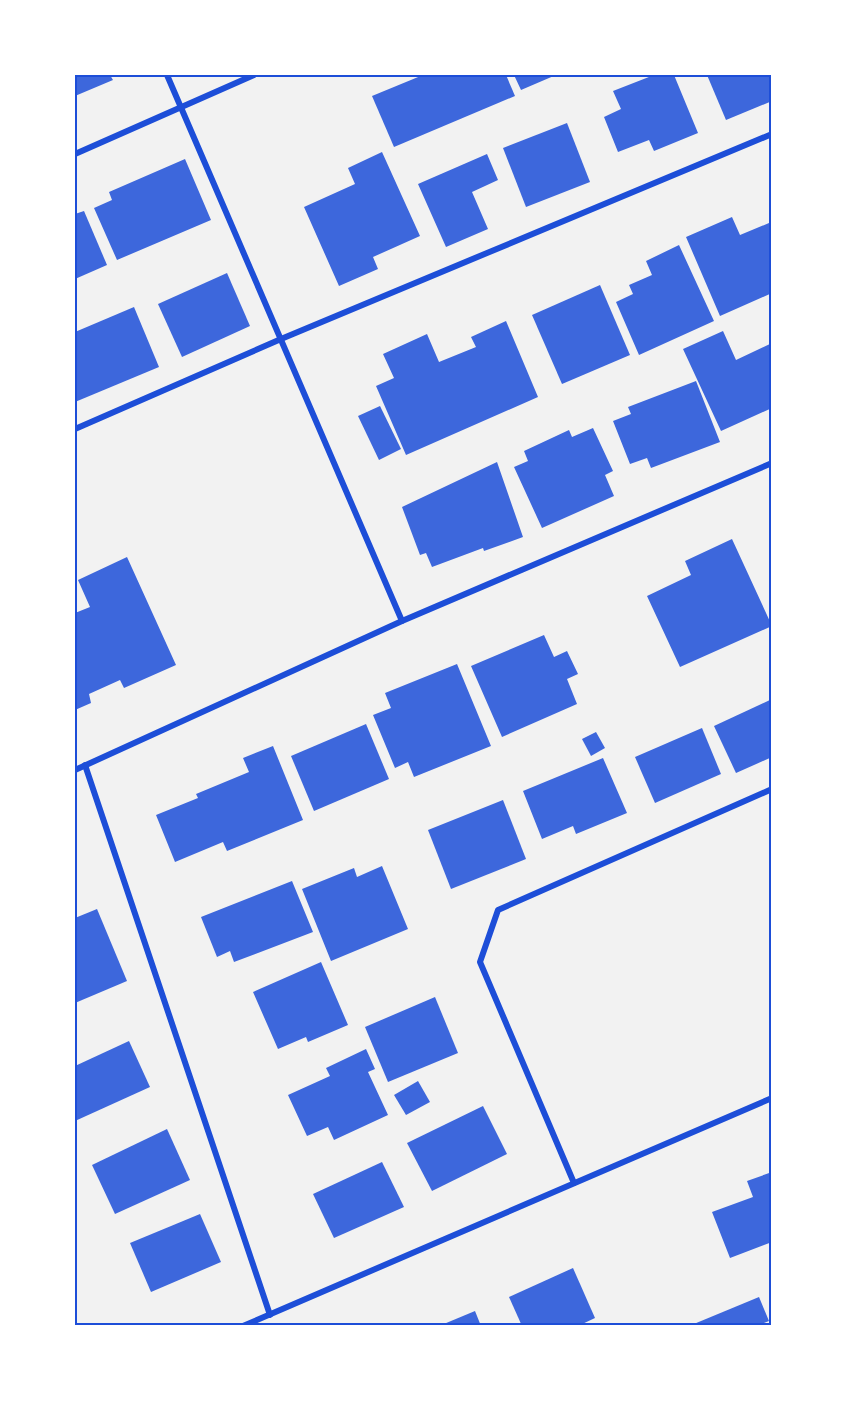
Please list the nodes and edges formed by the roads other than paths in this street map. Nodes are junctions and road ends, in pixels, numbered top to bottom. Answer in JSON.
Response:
{"nodes":[{"id":1,"x":167,"y":75,"type":"edge"},
{"id":2,"x":254,"y":75,"type":"edge"},
{"id":3,"x":181,"y":107,"type":"junction"},
{"id":4,"x":772,"y":135,"type":"edge"},
{"id":5,"x":75,"y":154,"type":"edge"},
{"id":6,"x":281,"y":339,"type":"junction"},
{"id":7,"x":75,"y":429,"type":"edge"},
{"id":8,"x":772,"y":463,"type":"edge"},
{"id":9,"x":402,"y":621,"type":"junction"},
{"id":10,"x":85,"y":765,"type":"junction"},
{"id":11,"x":75,"y":770,"type":"edge"},
{"id":12,"x":772,"y":789,"type":"edge"},
{"id":13,"x":772,"y":1098,"type":"edge"},
{"id":14,"x":574,"y":1183,"type":"junction"},
{"id":15,"x":270,"y":1315,"type":"junction"},
{"id":16,"x":243,"y":1326,"type":"edge"}],
"edges":[{"from":1,"to":3,"type":"street"},
{"from":2,"to":3,"type":"street"},
{"from":3,"to":5,"type":"street"},
{"from":3,"to":6,"type":"street"},
{"from":4,"to":6,"type":"street"},
{"from":6,"to":7,"type":"street"},
{"from":6,"to":9,"type":"street"},
{"from":8,"to":9,"type":"street"},
{"from":9,"to":10,"type":"street"},
{"from":10,"to":11,"type":"street"},
{"from":10,"to":15,"type":"street"},
{"from":12,"to":14,"type":"street"},
{"from":13,"to":14,"type":"street"},
{"from":14,"to":15,"type":"street"},
{"from":15,"to":16,"type":"street"}]}
